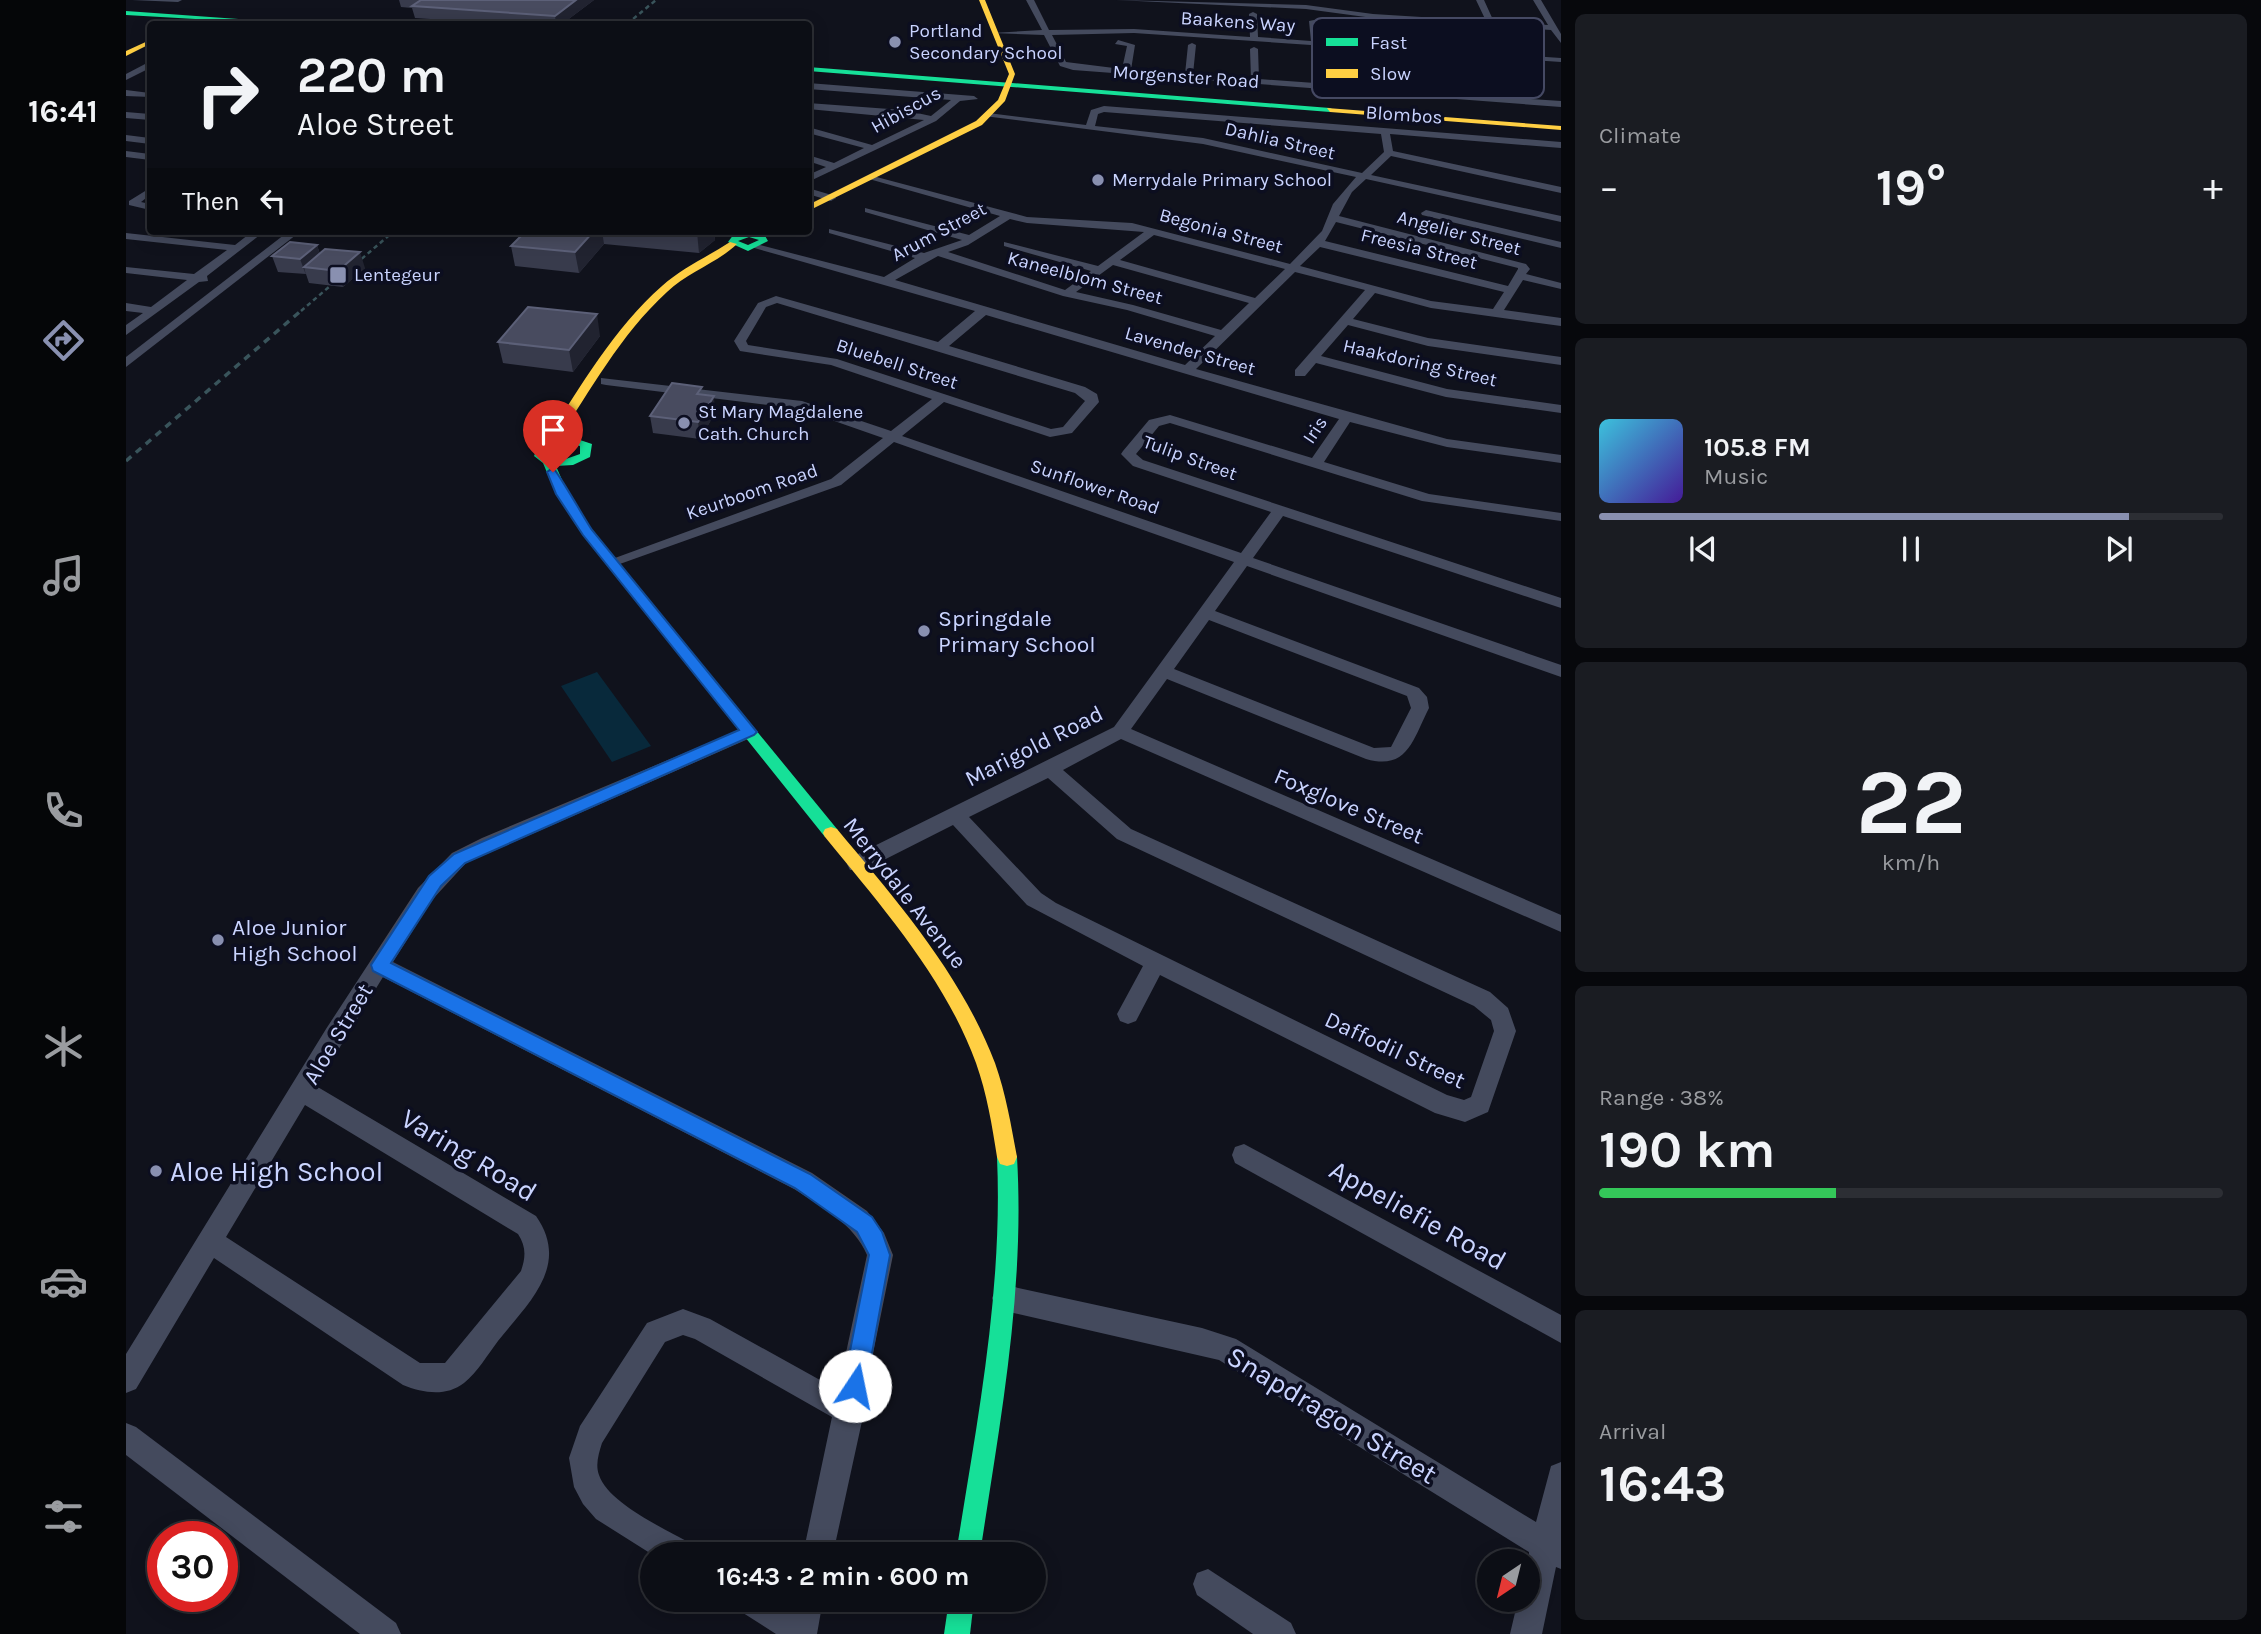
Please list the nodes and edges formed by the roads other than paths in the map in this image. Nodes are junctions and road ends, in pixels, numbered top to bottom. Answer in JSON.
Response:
{"nodes":[{"id":1,"x":136,"y":0,"type":"edge"},
{"id":2,"x":177,"y":0,"type":"edge"},
{"id":3,"x":982,"y":0,"type":"edge"},
{"id":4,"x":1030,"y":0,"type":"edge"},
{"id":5,"x":1120,"y":0,"type":"edge"},
{"id":6,"x":1480,"y":0,"type":"edge"},
{"id":7,"x":1537,"y":0,"type":"edge"},
{"id":8,"x":1140,"y":1,"type":"edge"},
{"id":9,"x":1196,"y":2,"type":"edge"},
{"id":10,"x":1253,"y":2,"type":"edge"},
{"id":11,"x":221,"y":3,"type":"edge"},
{"id":12,"x":1253,"y":14,"type":"dead end"},
{"id":13,"x":126,"y":15,"type":"edge"},
{"id":14,"x":1426,"y":18,"type":"edge"},
{"id":15,"x":1488,"y":18,"type":"edge"},
{"id":16,"x":177,"y":21,"type":"edge"},
{"id":17,"x":188,"y":21,"type":"edge"},
{"id":18,"x":1544,"y":27,"type":"edge"},
{"id":19,"x":1553,"y":28,"type":"junction"},
{"id":20,"x":1047,"y":32,"type":"junction"},
{"id":21,"x":147,"y":33,"type":"edge"},
{"id":22,"x":996,"y":33,"type":"junction"},
{"id":23,"x":1254,"y":39,"type":"junction"},
{"id":24,"x":1561,"y":41,"type":"edge"},
{"id":25,"x":1118,"y":42,"type":"dead end"},
{"id":26,"x":126,"y":43,"type":"edge"},
{"id":27,"x":147,"y":44,"type":"edge"},
{"id":28,"x":1312,"y":44,"type":"edge"},
{"id":29,"x":1192,"y":45,"type":"dead end"},
{"id":30,"x":1254,"y":49,"type":"dead end"},
{"id":31,"x":126,"y":54,"type":"edge"},
{"id":32,"x":147,"y":66,"type":"edge"},
{"id":33,"x":812,"y":67,"type":"edge"},
{"id":34,"x":1126,"y":72,"type":"junction"},
{"id":35,"x":130,"y":75,"type":"edge"},
{"id":36,"x":1189,"y":77,"type":"junction"},
{"id":37,"x":1255,"y":81,"type":"junction"},
{"id":38,"x":1011,"y":82,"type":"junction"},
{"id":39,"x":1312,"y":85,"type":"edge"},
{"id":40,"x":812,"y":86,"type":"edge"},
{"id":41,"x":126,"y":93,"type":"edge"},
{"id":42,"x":147,"y":95,"type":"edge"},
{"id":43,"x":958,"y":98,"type":"junction"},
{"id":44,"x":1486,"y":98,"type":"edge"},
{"id":45,"x":1526,"y":98,"type":"edge"},
{"id":46,"x":974,"y":99,"type":"dead end"},
{"id":47,"x":1527,"y":101,"type":"junction"},
{"id":48,"x":1561,"y":104,"type":"edge"},
{"id":49,"x":812,"y":106,"type":"edge"},
{"id":50,"x":126,"y":115,"type":"edge"},
{"id":51,"x":988,"y":116,"type":"junction"},
{"id":52,"x":147,"y":117,"type":"edge"},
{"id":53,"x":933,"y":119,"type":"junction"},
{"id":54,"x":1561,"y":119,"type":"edge"},
{"id":55,"x":1090,"y":128,"type":"junction"},
{"id":56,"x":1561,"y":128,"type":"edge"},
{"id":57,"x":812,"y":131,"type":"edge"},
{"id":58,"x":1385,"y":131,"type":"junction"},
{"id":59,"x":904,"y":134,"type":"junction"},
{"id":60,"x":126,"y":138,"type":"edge"},
{"id":61,"x":147,"y":141,"type":"edge"},
{"id":62,"x":940,"y":144,"type":"junction"},
{"id":63,"x":1561,"y":145,"type":"edge"},
{"id":64,"x":873,"y":148,"type":"junction"},
{"id":65,"x":1389,"y":153,"type":"junction"},
{"id":66,"x":126,"y":154,"type":"edge"},
{"id":67,"x":147,"y":156,"type":"edge"},
{"id":68,"x":812,"y":159,"type":"edge"},
{"id":69,"x":126,"y":160,"type":"edge"},
{"id":70,"x":147,"y":162,"type":"edge"},
{"id":71,"x":836,"y":167,"type":"junction"},
{"id":72,"x":812,"y":177,"type":"edge"},
{"id":73,"x":872,"y":177,"type":"junction"},
{"id":74,"x":1364,"y":177,"type":"junction"},
{"id":75,"x":1561,"y":190,"type":"edge"},
{"id":76,"x":812,"y":192,"type":"edge"},
{"id":77,"x":1444,"y":192,"type":"junction"},
{"id":78,"x":147,"y":193,"type":"edge"},
{"id":79,"x":831,"y":198,"type":"junction"},
{"id":80,"x":147,"y":206,"type":"edge"},
{"id":81,"x":812,"y":207,"type":"edge"},
{"id":82,"x":869,"y":210,"type":"dead end"},
{"id":83,"x":1009,"y":215,"type":"junction"},
{"id":84,"x":1334,"y":218,"type":"junction"},
{"id":85,"x":1561,"y":219,"type":"edge"},
{"id":86,"x":1416,"y":225,"type":"junction"},
{"id":87,"x":832,"y":231,"type":"dead end"},
{"id":88,"x":1153,"y":231,"type":"junction"},
{"id":89,"x":255,"y":235,"type":"edge"},
{"id":90,"x":291,"y":235,"type":"edge"},
{"id":91,"x":126,"y":236,"type":"edge"},
{"id":92,"x":755,"y":239,"type":"edge"},
{"id":93,"x":971,"y":240,"type":"junction"},
{"id":94,"x":1318,"y":243,"type":"junction"},
{"id":95,"x":1008,"y":244,"type":"dead end"},
{"id":96,"x":1561,"y":245,"type":"edge"},
{"id":97,"x":237,"y":248,"type":"junction"},
{"id":98,"x":937,"y":253,"type":"junction"},
{"id":99,"x":924,"y":257,"type":"junction"},
{"id":100,"x":1113,"y":262,"type":"junction"},
{"id":101,"x":1292,"y":268,"type":"junction"},
{"id":102,"x":126,"y":270,"type":"edge"},
{"id":103,"x":1098,"y":270,"type":"junction"},
{"id":104,"x":1521,"y":276,"type":"junction"},
{"id":105,"x":196,"y":278,"type":"junction"},
{"id":106,"x":233,"y":281,"type":"junction"},
{"id":107,"x":886,"y":281,"type":"junction"},
{"id":108,"x":1561,"y":286,"type":"edge"},
{"id":109,"x":1372,"y":289,"type":"junction"},
{"id":110,"x":1511,"y":290,"type":"junction"},
{"id":111,"x":1067,"y":294,"type":"junction"},
{"id":112,"x":1258,"y":302,"type":"junction"},
{"id":113,"x":126,"y":307,"type":"edge"},
{"id":114,"x":153,"y":310,"type":"junction"},
{"id":115,"x":984,"y":310,"type":"junction"},
{"id":116,"x":1496,"y":313,"type":"junction"},
{"id":117,"x":649,"y":314,"type":"junction"},
{"id":118,"x":1346,"y":321,"type":"junction"},
{"id":119,"x":1561,"y":322,"type":"edge"},
{"id":120,"x":126,"y":331,"type":"edge"},
{"id":121,"x":1224,"y":335,"type":"junction"},
{"id":122,"x":940,"y":346,"type":"junction"},
{"id":123,"x":1313,"y":358,"type":"junction"},
{"id":124,"x":1561,"y":361,"type":"edge"},
{"id":125,"x":126,"y":363,"type":"edge"},
{"id":126,"x":1187,"y":370,"type":"junction"},
{"id":127,"x":1300,"y":373,"type":"dead end"},
{"id":128,"x":606,"y":381,"type":"junction"},
{"id":129,"x":941,"y":398,"type":"junction"},
{"id":130,"x":1561,"y":409,"type":"edge"},
{"id":131,"x":1347,"y":417,"type":"junction"},
{"id":132,"x":893,"y":437,"type":"junction"},
{"id":133,"x":578,"y":439,"type":"junction"},
{"id":134,"x":552,"y":440,"type":"junction"},
{"id":135,"x":582,"y":458,"type":"junction"},
{"id":136,"x":1561,"y":459,"type":"edge"},
{"id":137,"x":549,"y":463,"type":"junction"},
{"id":138,"x":1315,"y":464,"type":"junction"},
{"id":139,"x":569,"y":502,"type":"junction"},
{"id":140,"x":1280,"y":510,"type":"junction"},
{"id":141,"x":1561,"y":517,"type":"edge"},
{"id":142,"x":1244,"y":559,"type":"junction"},
{"id":143,"x":611,"y":562,"type":"junction"},
{"id":144,"x":1561,"y":603,"type":"edge"},
{"id":145,"x":1206,"y":613,"type":"junction"},
{"id":146,"x":1164,"y":671,"type":"junction"},
{"id":147,"x":1561,"y":671,"type":"edge"},
{"id":148,"x":749,"y":732,"type":"junction"},
{"id":149,"x":1120,"y":732,"type":"junction"},
{"id":150,"x":1050,"y":769,"type":"junction"},
{"id":151,"x":954,"y":814,"type":"junction"},
{"id":152,"x":857,"y":864,"type":"junction"},
{"id":153,"x":1561,"y":924,"type":"edge"},
{"id":154,"x":1156,"y":962,"type":"junction"},
{"id":155,"x":380,"y":965,"type":"junction"},
{"id":156,"x":1128,"y":1014,"type":"dead end"},
{"id":157,"x":303,"y":1091,"type":"junction"},
{"id":158,"x":1244,"y":1155,"type":"dead end"},
{"id":159,"x":210,"y":1241,"type":"junction"},
{"id":160,"x":1005,"y":1298,"type":"junction"},
{"id":161,"x":1561,"y":1330,"type":"edge"},
{"id":162,"x":126,"y":1379,"type":"edge"},
{"id":163,"x":850,"y":1412,"type":"junction"},
{"id":164,"x":126,"y":1437,"type":"edge"},
{"id":165,"x":1561,"y":1476,"type":"edge"},
{"id":166,"x":661,"y":1542,"type":"edge"},
{"id":167,"x":821,"y":1542,"type":"edge"},
{"id":168,"x":970,"y":1542,"type":"edge"},
{"id":169,"x":1553,"y":1549,"type":"edge"},
{"id":170,"x":1208,"y":1584,"type":"dead end"},
{"id":171,"x":769,"y":1612,"type":"edge"},
{"id":172,"x":805,"y":1612,"type":"edge"},
{"id":173,"x":960,"y":1612,"type":"edge"},
{"id":174,"x":801,"y":1633,"type":"edge"},
{"id":175,"x":384,"y":1634,"type":"edge"},
{"id":176,"x":957,"y":1634,"type":"edge"},
{"id":177,"x":1280,"y":1634,"type":"edge"},
{"id":178,"x":1526,"y":1634,"type":"edge"}],
"edges":[{"from":1,"to":2,"type":"street"},
{"from":3,"to":22,"type":"street"},
{"from":4,"to":20,"type":"street"},
{"from":5,"to":8,"type":"street"},
{"from":6,"to":15,"type":"street"},
{"from":7,"to":19,"type":"street"},
{"from":8,"to":9,"type":"street"},
{"from":9,"to":10,"type":"street"},
{"from":10,"to":14,"type":"street"},
{"from":11,"to":17,"type":"street"},
{"from":12,"to":23,"type":"street"},
{"from":13,"to":16,"type":"street"},
{"from":18,"to":19,"type":"street"},
{"from":19,"to":24,"type":"street"},
{"from":20,"to":22,"type":"street","name":"Baakens Way"},
{"from":20,"to":23,"type":"street","name":"Baakens Way"},
{"from":20,"to":34,"type":"street"},
{"from":21,"to":26,"type":"street"},
{"from":22,"to":38,"type":"street"},
{"from":23,"to":28,"type":"street","name":"Baakens Way"},
{"from":25,"to":34,"type":"street"},
{"from":27,"to":31,"type":"street"},
{"from":29,"to":36,"type":"street"},
{"from":30,"to":37,"type":"street"},
{"from":32,"to":35,"type":"street"},
{"from":33,"to":38,"type":"street","name":"Morgenster Road"},
{"from":34,"to":36,"type":"street"},
{"from":36,"to":37,"type":"street"},
{"from":37,"to":39,"type":"street"},
{"from":38,"to":51,"type":"street"},
{"from":38,"to":54,"type":"street","name":"Morgenster Road"},
{"from":38,"to":56,"type":"street","name":"Morgenster Road"},
{"from":40,"to":43,"type":"street","name":"Hibiscus"},
{"from":41,"to":42,"type":"street"},
{"from":43,"to":46,"type":"street"},
{"from":43,"to":53,"type":"street","name":"Hibiscus"},
{"from":44,"to":47,"type":"street"},
{"from":45,"to":47,"type":"street"},
{"from":47,"to":48,"type":"street"},
{"from":49,"to":53,"type":"street"},
{"from":50,"to":52,"type":"street"},
{"from":51,"to":55,"type":"street","name":"Dahlia Street"},
{"from":51,"to":62,"type":"street"},
{"from":53,"to":59,"type":"street","name":"Hibiscus"},
{"from":55,"to":58,"type":"street","name":"Blombos"},
{"from":55,"to":74,"type":"street","name":"Dahlia Street"},
{"from":57,"to":64,"type":"street"},
{"from":58,"to":63,"type":"street","name":"Blombos"},
{"from":58,"to":65,"type":"street"},
{"from":59,"to":62,"type":"street"},
{"from":59,"to":64,"type":"street","name":"Hibiscus"},
{"from":60,"to":61,"type":"street"},
{"from":62,"to":73,"type":"street"},
{"from":64,"to":71,"type":"street","name":"Hibiscus"},
{"from":65,"to":74,"type":"street"},
{"from":65,"to":75,"type":"street"},
{"from":66,"to":67,"type":"street"},
{"from":68,"to":71,"type":"street"},
{"from":69,"to":70,"type":"street"},
{"from":71,"to":72,"type":"street","name":"Hibiscus"},
{"from":73,"to":79,"type":"street"},
{"from":73,"to":83,"type":"street","name":"Begonia Street"},
{"from":74,"to":77,"type":"street","name":"Dahlia Street"},
{"from":74,"to":84,"type":"street"},
{"from":76,"to":79,"type":"street"},
{"from":77,"to":85,"type":"street","name":"Dahlia Street"},
{"from":77,"to":86,"type":"street"},
{"from":78,"to":80,"type":"street"},
{"from":79,"to":81,"type":"street"},
{"from":82,"to":93,"type":"street"},
{"from":83,"to":88,"type":"street","name":"Begonia Street"},
{"from":83,"to":93,"type":"street","name":"Arum Street"},
{"from":84,"to":86,"type":"street","name":"Angelier Street"},
{"from":84,"to":94,"type":"street"},
{"from":86,"to":96,"type":"street"},
{"from":86,"to":104,"type":"street","name":"Angelier Street"},
{"from":87,"to":99,"type":"street"},
{"from":88,"to":100,"type":"street"},
{"from":88,"to":101,"type":"street","name":"Begonia Street"},
{"from":89,"to":97,"type":"street"},
{"from":90,"to":106,"type":"street"},
{"from":91,"to":97,"type":"street"},
{"from":92,"to":107,"type":"street","name":"Lavender Street"},
{"from":92,"to":117,"type":"street"},
{"from":93,"to":98,"type":"street","name":"Arum Street"},
{"from":94,"to":101,"type":"street"},
{"from":94,"to":110,"type":"street","name":"Freesia Street"},
{"from":95,"to":103,"type":"street"},
{"from":97,"to":105,"type":"street"},
{"from":98,"to":99,"type":"street","name":"Arum Street"},
{"from":98,"to":111,"type":"street","name":"Kaneelblom Street"},
{"from":99,"to":107,"type":"street","name":"Arum Street"},
{"from":100,"to":103,"type":"street"},
{"from":100,"to":112,"type":"street"},
{"from":101,"to":109,"type":"street","name":"Begonia Street"},
{"from":101,"to":112,"type":"street"},
{"from":102,"to":105,"type":"street"},
{"from":103,"to":111,"type":"street"},
{"from":104,"to":108,"type":"street"},
{"from":104,"to":110,"type":"street","name":"Angelier Street"},
{"from":105,"to":106,"type":"street"},
{"from":105,"to":114,"type":"street"},
{"from":106,"to":125,"type":"street"},
{"from":107,"to":115,"type":"street","name":"Lavender Street"},
{"from":109,"to":116,"type":"street","name":"Begonia Street"},
{"from":109,"to":118,"type":"street"},
{"from":110,"to":116,"type":"street","name":"Angelier Street"},
{"from":111,"to":121,"type":"street","name":"Kaneelblom Street"},
{"from":112,"to":121,"type":"street"},
{"from":113,"to":114,"type":"street"},
{"from":114,"to":120,"type":"street"},
{"from":115,"to":122,"type":"street","name":"Bluebell Street"},
{"from":115,"to":126,"type":"street","name":"Lavender Street"},
{"from":116,"to":119,"type":"street","name":"Begonia Street"},
{"from":117,"to":128,"type":"street"},
{"from":117,"to":134,"type":"street"},
{"from":118,"to":123,"type":"street"},
{"from":118,"to":124,"type":"street"},
{"from":121,"to":126,"type":"street"},
{"from":122,"to":129,"type":"street","name":"Bluebell Street"},
{"from":122,"to":129,"type":"street","name":"Bluebell Street"},
{"from":123,"to":127,"type":"street"},
{"from":123,"to":130,"type":"street","name":"Haakdoring Street"},
{"from":126,"to":131,"type":"street","name":"Lavender Street"},
{"from":128,"to":132,"type":"street","name":"Sunflower Road"},
{"from":128,"to":133,"type":"street"},
{"from":129,"to":132,"type":"street","name":"Keurboom Road"},
{"from":131,"to":136,"type":"street","name":"Lavender Street"},
{"from":131,"to":138,"type":"street","name":"Iris"},
{"from":132,"to":142,"type":"street","name":"Sunflower Road"},
{"from":132,"to":143,"type":"street","name":"Keurboom Road"},
{"from":133,"to":134,"type":"street"},
{"from":133,"to":135,"type":"street"},
{"from":134,"to":137,"type":"street"},
{"from":135,"to":137,"type":"street"},
{"from":135,"to":139,"type":"street"},
{"from":137,"to":139,"type":"street","name":"Merrydale Avenue"},
{"from":138,"to":140,"type":"street","name":"Tulip Street"},
{"from":138,"to":141,"type":"street","name":"Tulip Street"},
{"from":139,"to":143,"type":"street","name":"Merrydale Avenue"},
{"from":140,"to":142,"type":"street"},
{"from":140,"to":144,"type":"street","name":"Tulip Street"},
{"from":142,"to":145,"type":"street","name":"Marigold Road"},
{"from":142,"to":147,"type":"street","name":"Sunflower Road"},
{"from":143,"to":148,"type":"street","name":"Merrydale Avenue"},
{"from":145,"to":146,"type":"street","name":"Marigold Road"},
{"from":145,"to":146,"type":"street"},
{"from":146,"to":149,"type":"street","name":"Marigold Road"},
{"from":148,"to":152,"type":"street","name":"Merrydale Avenue"},
{"from":148,"to":155,"type":"street","name":"Aloe Street"},
{"from":149,"to":150,"type":"street","name":"Marigold Road"},
{"from":149,"to":153,"type":"street","name":"Foxglove Street"},
{"from":150,"to":151,"type":"street","name":"Marigold Road"},
{"from":150,"to":154,"type":"street","name":"Daffodil Street"},
{"from":151,"to":152,"type":"street","name":"Marigold Road"},
{"from":151,"to":154,"type":"street","name":"Daffodil Street"},
{"from":152,"to":160,"type":"street","name":"Merrydale Avenue"},
{"from":154,"to":156,"type":"street"},
{"from":155,"to":157,"type":"street","name":"Aloe Street"},
{"from":155,"to":163,"type":"street"},
{"from":157,"to":159,"type":"street","name":"Aloe Street"},
{"from":157,"to":159,"type":"street","name":"Varing Road"},
{"from":158,"to":161,"type":"street","name":"Appeliefie Road"},
{"from":159,"to":162,"type":"street","name":"Aloe Street"},
{"from":160,"to":168,"type":"street","name":"Merrydale Avenue"},
{"from":160,"to":169,"type":"street","name":"Snapdragon Street"},
{"from":163,"to":166,"type":"street"},
{"from":163,"to":167,"type":"street"},
{"from":164,"to":175,"type":"street"},
{"from":165,"to":169,"type":"street"},
{"from":169,"to":178,"type":"street"},
{"from":170,"to":177,"type":"street"},
{"from":171,"to":174,"type":"street"},
{"from":172,"to":174,"type":"street"},
{"from":173,"to":176,"type":"street"}]}
